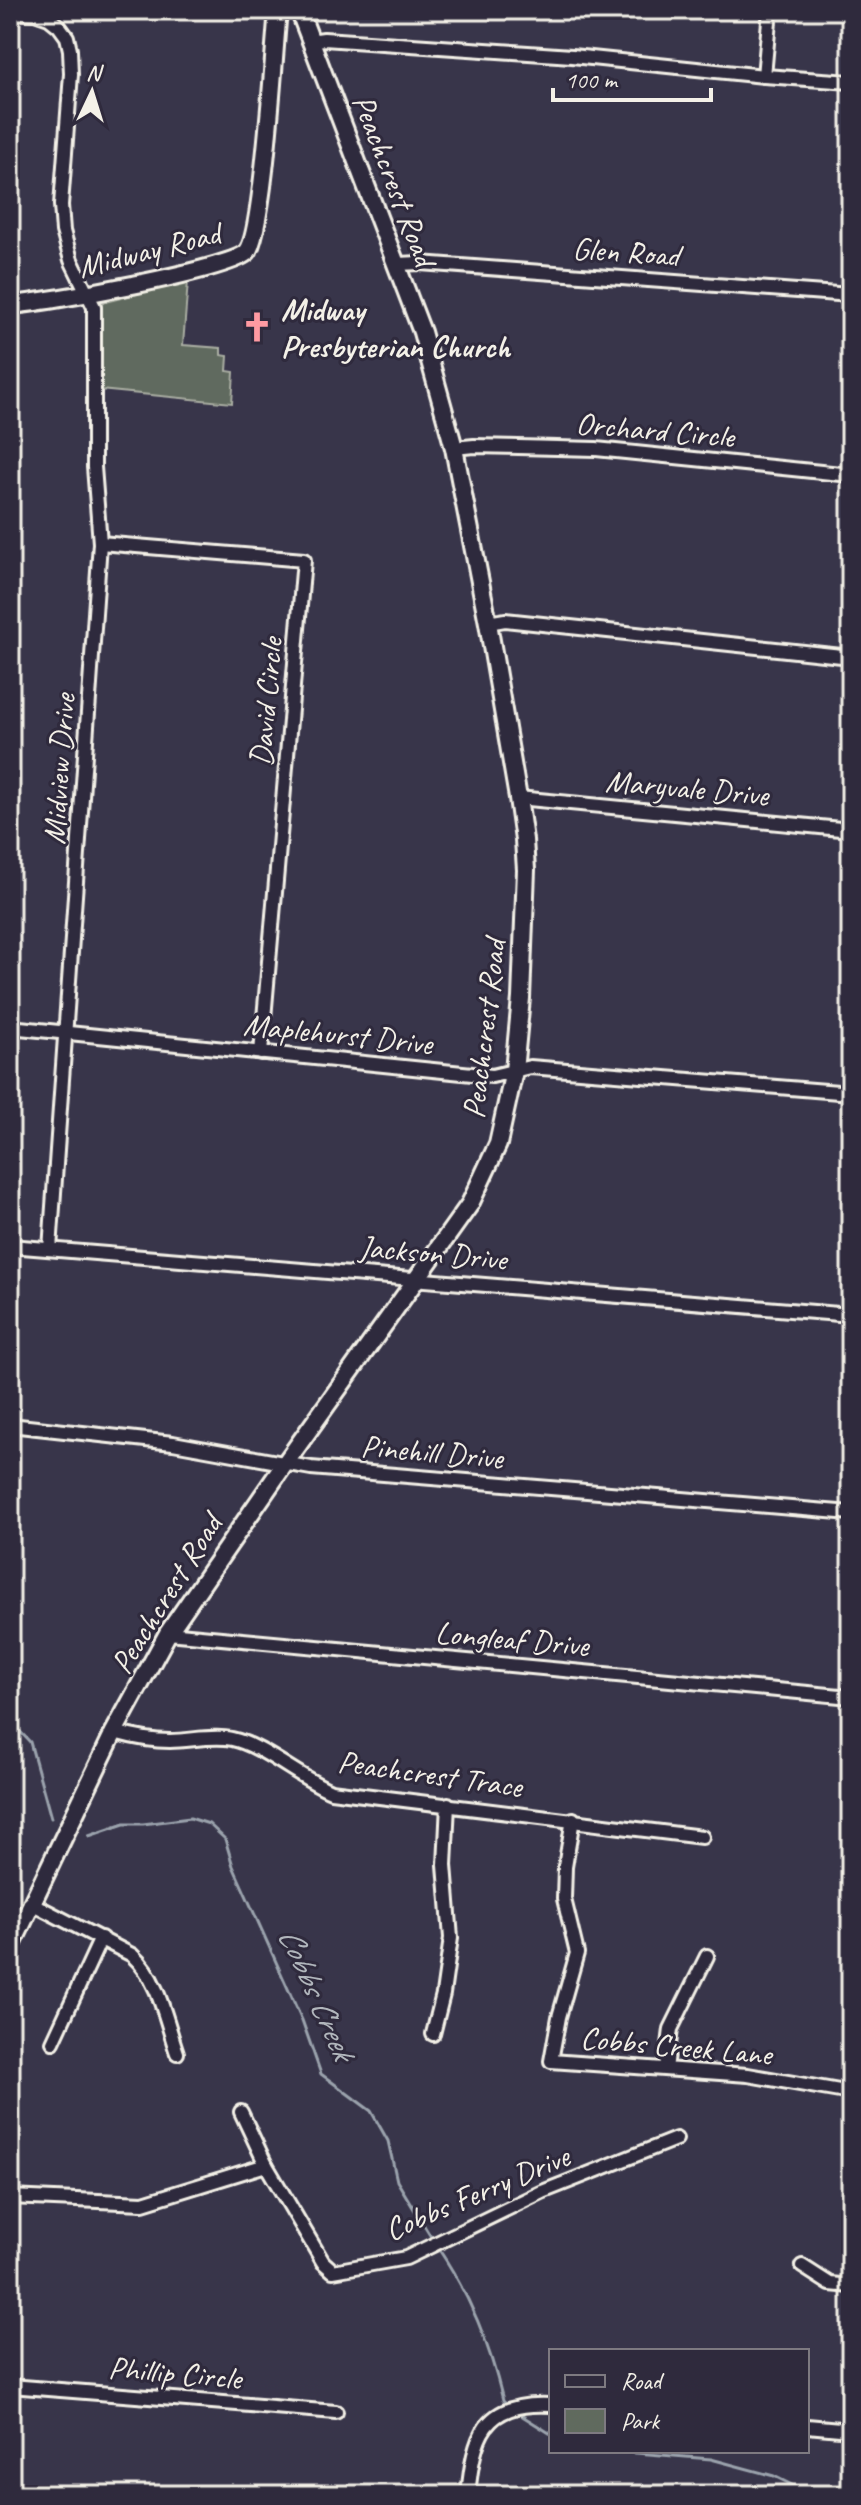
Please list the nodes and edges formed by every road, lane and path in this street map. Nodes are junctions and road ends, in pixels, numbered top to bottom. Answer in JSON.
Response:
{"nodes":[{"id":1,"x":278,"y":10,"type":"edge"},
{"id":2,"x":299,"y":10,"type":"edge"},
{"id":3,"x":770,"y":10,"type":"edge"},
{"id":4,"x":10,"y":12,"type":"edge"},
{"id":5,"x":310,"y":41,"type":"junction"},
{"id":6,"x":764,"y":76,"type":"junction"},
{"id":7,"x":851,"y":82,"type":"edge"},
{"id":8,"x":398,"y":264,"type":"junction"},
{"id":9,"x":88,"y":295,"type":"junction"},
{"id":10,"x":851,"y":295,"type":"edge"},
{"id":11,"x":10,"y":305,"type":"edge"},
{"id":12,"x":454,"y":448,"type":"junction"},
{"id":13,"x":851,"y":475,"type":"edge"},
{"id":14,"x":100,"y":543,"type":"junction"},
{"id":15,"x":488,"y":623,"type":"junction"},
{"id":16,"x":851,"y":657,"type":"edge"},
{"id":17,"x":518,"y":798,"type":"junction"},
{"id":18,"x":851,"y":830,"type":"edge"},
{"id":19,"x":10,"y":1027,"type":"edge"},
{"id":20,"x":66,"y":1033,"type":"junction"},
{"id":21,"x":261,"y":1053,"type":"junction"},
{"id":22,"x":514,"y":1071,"type":"junction"},
{"id":23,"x":851,"y":1093,"type":"edge"},
{"id":24,"x":10,"y":1246,"type":"edge"},
{"id":25,"x":50,"y":1249,"type":"junction"},
{"id":26,"x":418,"y":1278,"type":"junction"},
{"id":27,"x":851,"y":1315,"type":"edge"},
{"id":28,"x":10,"y":1425,"type":"edge"},
{"id":29,"x":286,"y":1462,"type":"junction"},
{"id":30,"x":851,"y":1513,"type":"edge"},
{"id":31,"x":168,"y":1633,"type":"junction"},
{"id":32,"x":851,"y":1697,"type":"edge"},
{"id":33,"x":114,"y":1732,"type":"junction"},
{"id":34,"x":448,"y":1804,"type":"junction"},
{"id":35,"x":573,"y":1819,"type":"junction"},
{"id":36,"x":702,"y":1837,"type":"dead end"},
{"id":37,"x":31,"y":1903,"type":"junction"},
{"id":38,"x":101,"y":1938,"type":"junction"},
{"id":39,"x":10,"y":1949,"type":"edge"},
{"id":40,"x":707,"y":1956,"type":"dead end"},
{"id":41,"x":433,"y":2034,"type":"dead end"},
{"id":42,"x":53,"y":2042,"type":"dead end"},
{"id":43,"x":177,"y":2053,"type":"dead end"},
{"id":44,"x":666,"y":2069,"type":"junction"},
{"id":45,"x":851,"y":2093,"type":"edge"},
{"id":46,"x":241,"y":2112,"type":"dead end"},
{"id":47,"x":676,"y":2139,"type":"dead end"},
{"id":48,"x":266,"y":2165,"type":"junction"},
{"id":49,"x":10,"y":2197,"type":"edge"},
{"id":50,"x":802,"y":2266,"type":"dead end"},
{"id":51,"x":851,"y":2286,"type":"edge"},
{"id":52,"x":10,"y":2386,"type":"edge"},
{"id":53,"x":549,"y":2405,"type":"edge"},
{"id":54,"x":336,"y":2412,"type":"dead end"},
{"id":55,"x":809,"y":2426,"type":"edge"},
{"id":56,"x":851,"y":2430,"type":"edge"},
{"id":57,"x":468,"y":2495,"type":"edge"}],
"edges":[{"from":1,"to":9,"type":"street","name":"Midway Road"},
{"from":2,"to":5,"type":"street","name":"Peachcrest Road"},
{"from":3,"to":6,"type":"street"},
{"from":4,"to":9,"type":"street","name":"Midview Drive"},
{"from":5,"to":6,"type":"street"},
{"from":5,"to":8,"type":"street","name":"Peachcrest Road"},
{"from":6,"to":7,"type":"street"},
{"from":8,"to":10,"type":"street","name":"Glen Road"},
{"from":8,"to":12,"type":"street","name":"Peachcrest Road"},
{"from":9,"to":11,"type":"street","name":"Midway Road"},
{"from":9,"to":14,"type":"street","name":"Midview Drive"},
{"from":12,"to":13,"type":"street","name":"Orchard Circle"},
{"from":12,"to":15,"type":"street","name":"Peachcrest Road"},
{"from":14,"to":20,"type":"street","name":"Midview Drive"},
{"from":14,"to":21,"type":"street","name":"David Circle"},
{"from":15,"to":16,"type":"street"},
{"from":15,"to":17,"type":"street","name":"Peachcrest Road"},
{"from":17,"to":18,"type":"street","name":"Maryvale Drive"},
{"from":17,"to":22,"type":"street","name":"Peachcrest Road"},
{"from":19,"to":20,"type":"street","name":"Maplehurst Drive"},
{"from":20,"to":21,"type":"street","name":"Maplehurst Drive"},
{"from":20,"to":25,"type":"street","name":"Midview Drive"},
{"from":21,"to":22,"type":"street","name":"Maplehurst Drive"},
{"from":22,"to":23,"type":"street","name":"Maplehurst Drive"},
{"from":22,"to":26,"type":"street","name":"Peachcrest Road"},
{"from":24,"to":25,"type":"street","name":"Jackson Drive"},
{"from":25,"to":26,"type":"street","name":"Jackson Drive"},
{"from":26,"to":27,"type":"street","name":"Jackson Drive"},
{"from":26,"to":29,"type":"street","name":"Peachcrest Road"},
{"from":28,"to":29,"type":"street","name":"Pinehill Drive"},
{"from":29,"to":30,"type":"street","name":"Pinehill Drive"},
{"from":29,"to":31,"type":"street","name":"Peachcrest Road"},
{"from":31,"to":32,"type":"street","name":"Longleaf Drive"},
{"from":31,"to":33,"type":"street","name":"Peachcrest Road"},
{"from":33,"to":34,"type":"street","name":"Peachcrest Trace"},
{"from":33,"to":37,"type":"street","name":"Peachcrest Road"},
{"from":34,"to":35,"type":"street","name":"Peachcrest Trace"},
{"from":34,"to":41,"type":"street"},
{"from":35,"to":36,"type":"street","name":"Peachcrest Trace"},
{"from":35,"to":44,"type":"street","name":"Cobbs Creek Lane"},
{"from":37,"to":38,"type":"street"},
{"from":37,"to":39,"type":"street","name":"Peachcrest Road"},
{"from":38,"to":42,"type":"street"},
{"from":38,"to":43,"type":"street"},
{"from":40,"to":44,"type":"street"},
{"from":44,"to":45,"type":"street","name":"Cobbs Creek Lane"},
{"from":46,"to":48,"type":"street","name":"Cobbs Ferry Drive"},
{"from":47,"to":48,"type":"street","name":"Cobbs Ferry Drive"},
{"from":48,"to":49,"type":"street"},
{"from":50,"to":51,"type":"street"},
{"from":52,"to":54,"type":"street","name":"Phillip Circle"},
{"from":53,"to":57,"type":"street"},
{"from":55,"to":56,"type":"street"}]}
